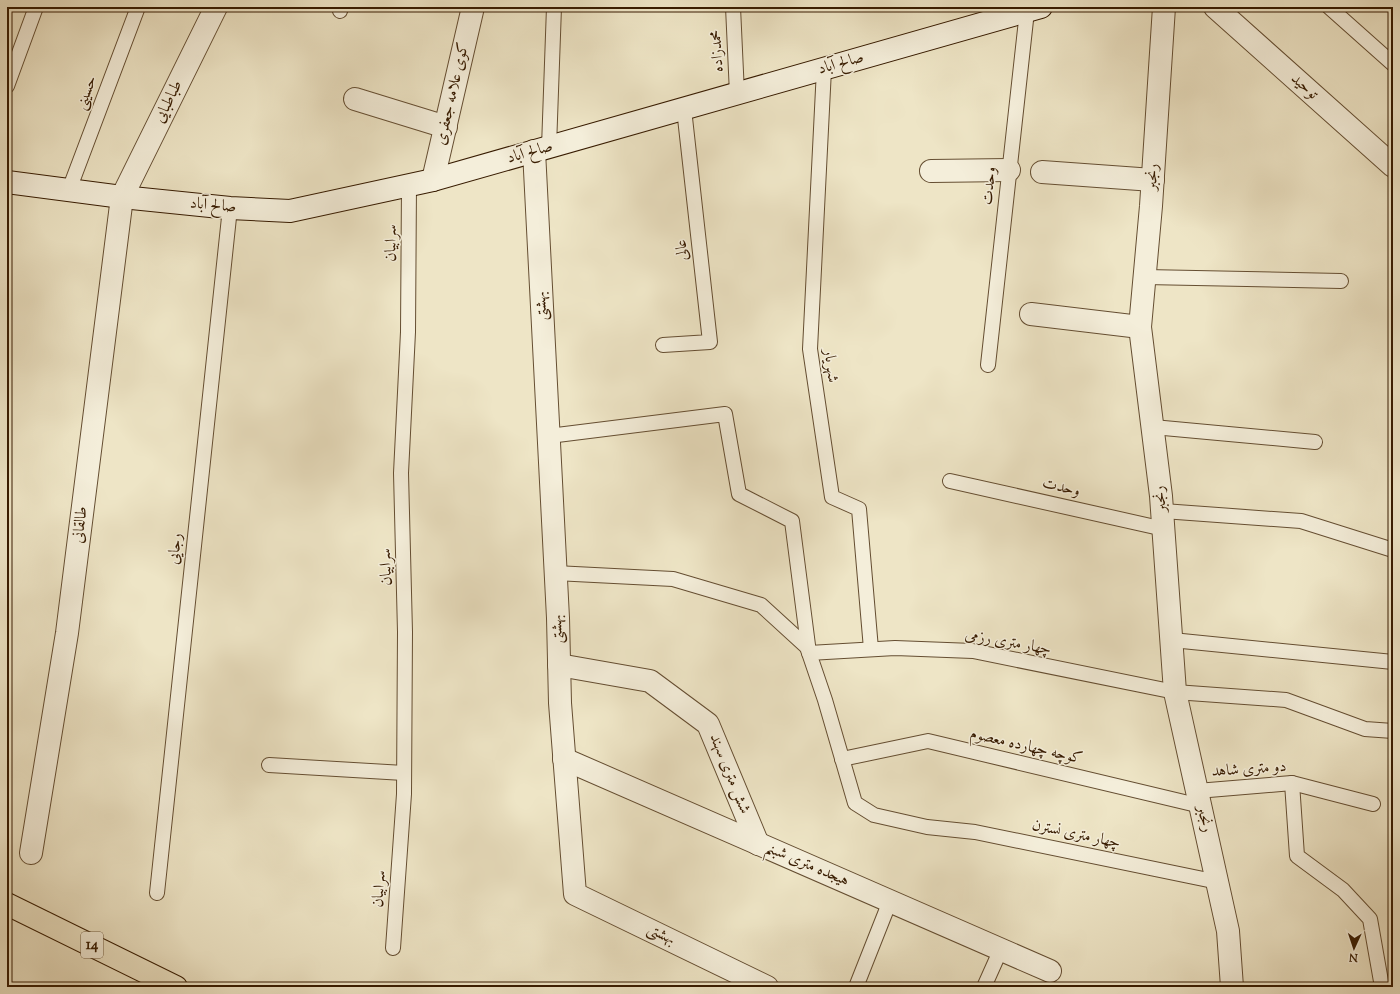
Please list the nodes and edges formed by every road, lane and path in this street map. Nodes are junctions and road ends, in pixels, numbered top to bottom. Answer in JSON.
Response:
{"nodes":[{"id":1,"x":36,"y":7,"type":"edge"},
{"id":2,"x":138,"y":7,"type":"edge"},
{"id":3,"x":216,"y":7,"type":"edge"},
{"id":4,"x":473,"y":7,"type":"edge"},
{"id":5,"x":554,"y":7,"type":"edge"},
{"id":6,"x":733,"y":7,"type":"edge"},
{"id":7,"x":1164,"y":7,"type":"edge"},
{"id":8,"x":1215,"y":7,"type":"edge"},
{"id":9,"x":1330,"y":7,"type":"edge"},
{"id":10,"x":1034,"y":9,"type":"edge"},
{"id":11,"x":1393,"y":64,"type":"edge"},
{"id":12,"x":824,"y":69,"type":"junction"},
{"id":13,"x":7,"y":86,"type":"edge"},
{"id":14,"x":737,"y":94,"type":"junction"},
{"id":15,"x":355,"y":99,"type":"dead end"},
{"id":16,"x":684,"y":109,"type":"junction"},
{"id":17,"x":446,"y":127,"type":"junction"},
{"id":18,"x":542,"y":149,"type":"junction"},
{"id":19,"x":1393,"y":166,"type":"edge"},
{"id":20,"x":1009,"y":170,"type":"junction"},
{"id":21,"x":931,"y":171,"type":"dead end"},
{"id":22,"x":1042,"y":172,"type":"dead end"},
{"id":23,"x":434,"y":180,"type":"junction"},
{"id":24,"x":1153,"y":180,"type":"junction"},
{"id":25,"x":7,"y":182,"type":"edge"},
{"id":26,"x":409,"y":185,"type":"junction"},
{"id":27,"x":69,"y":190,"type":"junction"},
{"id":28,"x":122,"y":197,"type":"junction"},
{"id":29,"x":230,"y":208,"type":"junction"},
{"id":30,"x":1145,"y":277,"type":"junction"},
{"id":31,"x":1342,"y":281,"type":"dead end"},
{"id":32,"x":1031,"y":314,"type":"dead end"},
{"id":33,"x":1140,"y":327,"type":"junction"},
{"id":34,"x":664,"y":346,"type":"dead end"},
{"id":35,"x":988,"y":365,"type":"dead end"},
{"id":36,"x":1153,"y":427,"type":"junction"},
{"id":37,"x":548,"y":436,"type":"junction"},
{"id":38,"x":1315,"y":442,"type":"dead end"},
{"id":39,"x":950,"y":481,"type":"dead end"},
{"id":40,"x":1163,"y":520,"type":"junction"},
{"id":41,"x":1393,"y":550,"type":"edge"},
{"id":42,"x":555,"y":573,"type":"junction"},
{"id":43,"x":1172,"y":640,"type":"junction"},
{"id":44,"x":871,"y":650,"type":"junction"},
{"id":45,"x":809,"y":653,"type":"junction"},
{"id":46,"x":1393,"y":662,"type":"edge"},
{"id":47,"x":559,"y":665,"type":"junction"},
{"id":48,"x":1175,"y":692,"type":"junction"},
{"id":49,"x":1393,"y":731,"type":"edge"},
{"id":50,"x":842,"y":758,"type":"junction"},
{"id":51,"x":564,"y":759,"type":"junction"},
{"id":52,"x":269,"y":765,"type":"dead end"},
{"id":53,"x":404,"y":773,"type":"junction"},
{"id":54,"x":1292,"y":783,"type":"junction"},
{"id":55,"x":1199,"y":798,"type":"junction"},
{"id":56,"x":1373,"y":804,"type":"dead end"},
{"id":57,"x":758,"y":844,"type":"junction"},
{"id":58,"x":31,"y":852,"type":"dead end"},
{"id":59,"x":1218,"y":882,"type":"junction"},
{"id":60,"x":157,"y":894,"type":"dead end"},
{"id":61,"x":890,"y":901,"type":"junction"},
{"id":62,"x":7,"y":904,"type":"edge"},
{"id":63,"x":393,"y":948,"type":"dead end"},
{"id":64,"x":1001,"y":949,"type":"junction"},
{"id":65,"x":1050,"y":971,"type":"dead end"},
{"id":66,"x":176,"y":987,"type":"edge"},
{"id":67,"x":767,"y":987,"type":"edge"},
{"id":68,"x":856,"y":987,"type":"edge"},
{"id":69,"x":984,"y":987,"type":"edge"},
{"id":70,"x":1232,"y":987,"type":"edge"},
{"id":71,"x":1382,"y":987,"type":"edge"}],
"edges":[{"from":1,"to":13,"type":"lane"},
{"from":2,"to":27,"type":"lane","name":"حسینی"},
{"from":3,"to":28,"type":"street","name":"طباطبایی"},
{"from":4,"to":17,"type":"street","name":"کوی علامه جعفری"},
{"from":5,"to":18,"type":"lane"},
{"from":6,"to":14,"type":"lane","name":"محمدزاده"},
{"from":7,"to":24,"type":"street","name":"رنجبر"},
{"from":8,"to":19,"type":"street","name":"توحید"},
{"from":9,"to":11,"type":"lane"},
{"from":10,"to":12,"type":"street","name":"صالح آباد"},
{"from":10,"to":20,"type":"lane","name":"وحدت"},
{"from":12,"to":14,"type":"street","name":"صالح آباد"},
{"from":12,"to":44,"type":"lane","name":"شهریار"},
{"from":14,"to":16,"type":"street","name":"صالح آباد"},
{"from":15,"to":17,"type":"street"},
{"from":16,"to":18,"type":"street","name":"صالح آباد"},
{"from":16,"to":34,"type":"lane","name":"عالی"},
{"from":17,"to":23,"type":"street","name":"کوی علامه جعفری"},
{"from":18,"to":23,"type":"street","name":"صالح آباد"},
{"from":18,"to":37,"type":"street","name":"بهشتی"},
{"from":20,"to":21,"type":"street"},
{"from":20,"to":35,"type":"lane","name":"وحدت"},
{"from":22,"to":24,"type":"street"},
{"from":23,"to":26,"type":"street","name":"صالح آباد"},
{"from":24,"to":30,"type":"street","name":"رنجبر"},
{"from":25,"to":27,"type":"street","name":"صالح آباد"},
{"from":26,"to":29,"type":"street","name":"صالح آباد"},
{"from":26,"to":53,"type":"lane","name":"سرابیان"},
{"from":27,"to":28,"type":"street","name":"صالح آباد"},
{"from":28,"to":29,"type":"street","name":"صالح آباد"},
{"from":28,"to":58,"type":"street","name":"طالقانی"},
{"from":29,"to":60,"type":"lane","name":"رجایی"},
{"from":30,"to":31,"type":"lane"},
{"from":30,"to":33,"type":"street","name":"رنجبر"},
{"from":32,"to":33,"type":"street"},
{"from":33,"to":36,"type":"street","name":"رنجبر"},
{"from":36,"to":38,"type":"lane"},
{"from":36,"to":40,"type":"street","name":"رنجبر"},
{"from":37,"to":42,"type":"street","name":"بهشتی"},
{"from":37,"to":45,"type":"lane"},
{"from":39,"to":40,"type":"lane","name":"وحدت"},
{"from":40,"to":41,"type":"lane","name":"وحدت"},
{"from":40,"to":43,"type":"street","name":"رنجبر"},
{"from":42,"to":45,"type":"lane"},
{"from":42,"to":47,"type":"street","name":"بهشتی"},
{"from":43,"to":46,"type":"lane"},
{"from":43,"to":48,"type":"street","name":"رنجبر"},
{"from":44,"to":45,"type":"lane","name":"چهار متری رزمی"},
{"from":44,"to":48,"type":"lane","name":"چهار متری رزمی"},
{"from":45,"to":50,"type":"lane","name":"چهار متری نسترن"},
{"from":47,"to":51,"type":"street","name":"بهشتی"},
{"from":47,"to":57,"type":"street","name":"شش متری سهند"},
{"from":48,"to":49,"type":"lane","name":"چهار متری رزمی"},
{"from":48,"to":55,"type":"street","name":"رنجبر"},
{"from":50,"to":55,"type":"lane","name":"کوچه چهارده معصوم"},
{"from":50,"to":59,"type":"lane","name":"چهار متری نسترن"},
{"from":51,"to":57,"type":"street","name":"هیجده متری شبنم"},
{"from":51,"to":67,"type":"street","name":"بهشتی"},
{"from":52,"to":53,"type":"lane"},
{"from":53,"to":63,"type":"lane","name":"سرابیان"},
{"from":54,"to":55,"type":"lane","name":"دو متری شاهد"},
{"from":54,"to":56,"type":"lane","name":"دو متری شاهد"},
{"from":54,"to":71,"type":"lane"},
{"from":55,"to":59,"type":"street","name":"رنجبر"},
{"from":57,"to":61,"type":"street","name":"هیجده متری شبنم"},
{"from":59,"to":70,"type":"street","name":"رنجبر"},
{"from":61,"to":64,"type":"street","name":"هیجده متری شبنم"},
{"from":61,"to":68,"type":"lane"},
{"from":62,"to":66,"type":"highway","number":"14"},
{"from":64,"to":65,"type":"street","name":"هیجده متری شبنم"},
{"from":64,"to":69,"type":"lane"}]}
